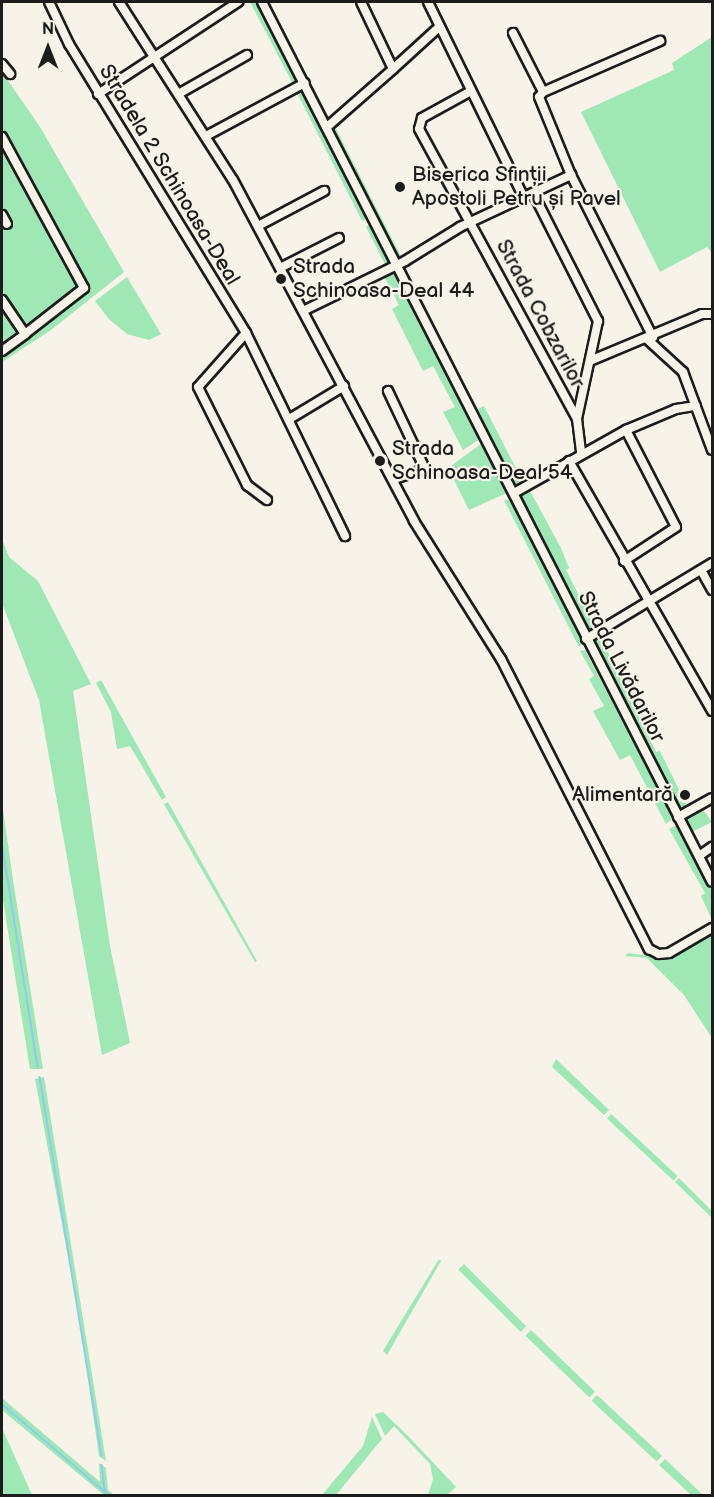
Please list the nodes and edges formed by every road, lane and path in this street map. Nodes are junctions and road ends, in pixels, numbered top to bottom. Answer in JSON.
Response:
{"nodes":[{"id":1,"x":49,"y":2,"type":"edge"},
{"id":2,"x":119,"y":2,"type":"edge"},
{"id":3,"x":238,"y":2,"type":"edge"},
{"id":4,"x":262,"y":2,"type":"edge"},
{"id":5,"x":360,"y":2,"type":"edge"},
{"id":6,"x":428,"y":2,"type":"edge"},
{"id":7,"x":440,"y":27,"type":"junction"},
{"id":8,"x":513,"y":33,"type":"dead end"},
{"id":9,"x":660,"y":41,"type":"dead end"},
{"id":10,"x":155,"y":54,"type":"junction"},
{"id":11,"x":247,"y":55,"type":"dead end"},
{"id":12,"x":2,"y":64,"type":"edge"},
{"id":13,"x":393,"y":69,"type":"junction"},
{"id":14,"x":10,"y":74,"type":"dead end"},
{"id":15,"x":305,"y":83,"type":"junction"},
{"id":16,"x":471,"y":91,"type":"junction"},
{"id":17,"x":543,"y":92,"type":"junction"},
{"id":18,"x":180,"y":93,"type":"junction"},
{"id":19,"x":98,"y":94,"type":"junction"},
{"id":20,"x":327,"y":127,"type":"junction"},
{"id":21,"x":206,"y":136,"type":"junction"},
{"id":22,"x":2,"y":137,"type":"edge"},
{"id":23,"x":571,"y":175,"type":"junction"},
{"id":24,"x":324,"y":191,"type":"dead end"},
{"id":25,"x":533,"y":193,"type":"junction"},
{"id":26,"x":524,"y":198,"type":"junction"},
{"id":27,"x":2,"y":215,"type":"edge"},
{"id":28,"x":7,"y":224,"type":"dead end"},
{"id":29,"x":470,"y":224,"type":"junction"},
{"id":30,"x":258,"y":226,"type":"junction"},
{"id":31,"x":339,"y":238,"type":"dead end"},
{"id":32,"x":398,"y":264,"type":"junction"},
{"id":33,"x":280,"y":268,"type":"junction"},
{"id":34,"x":2,"y":300,"type":"edge"},
{"id":35,"x":303,"y":311,"type":"junction"},
{"id":36,"x":712,"y":313,"type":"edge"},
{"id":37,"x":246,"y":333,"type":"junction"},
{"id":38,"x":25,"y":334,"type":"junction"},
{"id":39,"x":650,"y":338,"type":"junction"},
{"id":40,"x":2,"y":351,"type":"edge"},
{"id":41,"x":592,"y":360,"type":"junction"},
{"id":42,"x":344,"y":386,"type":"junction"},
{"id":43,"x":388,"y":391,"type":"dead end"},
{"id":44,"x":696,"y":406,"type":"junction"},
{"id":45,"x":291,"y":418,"type":"junction"},
{"id":46,"x":577,"y":419,"type":"junction"},
{"id":47,"x":626,"y":430,"type":"junction"},
{"id":48,"x":712,"y":450,"type":"edge"},
{"id":49,"x":581,"y":453,"type":"junction"},
{"id":50,"x":569,"y":461,"type":"junction"},
{"id":51,"x":394,"y":479,"type":"junction"},
{"id":52,"x":514,"y":493,"type":"junction"},
{"id":53,"x":267,"y":500,"type":"dead end"},
{"id":54,"x":345,"y":536,"type":"dead end"},
{"id":55,"x":624,"y":561,"type":"junction"},
{"id":56,"x":712,"y":562,"type":"edge"},
{"id":57,"x":701,"y":570,"type":"junction"},
{"id":58,"x":712,"y":590,"type":"edge"},
{"id":59,"x":649,"y":604,"type":"junction"},
{"id":60,"x":586,"y":639,"type":"junction"},
{"id":61,"x":712,"y":707,"type":"edge"},
{"id":62,"x":712,"y":798,"type":"edge"},
{"id":63,"x":678,"y":817,"type":"junction"},
{"id":64,"x":712,"y":847,"type":"edge"},
{"id":65,"x":699,"y":856,"type":"junction"},
{"id":66,"x":712,"y":882,"type":"edge"},
{"id":67,"x":712,"y":928,"type":"edge"}],
"edges":[{"from":1,"to":19,"type":"street","name":"Stradela 2 Schinoasa-Deal"},
{"from":2,"to":10,"type":"street"},
{"from":3,"to":10,"type":"street"},
{"from":4,"to":15,"type":"street","name":"Strada Livădarilor"},
{"from":5,"to":13,"type":"street"},
{"from":6,"to":7,"type":"street"},
{"from":7,"to":13,"type":"street"},
{"from":7,"to":16,"type":"street"},
{"from":8,"to":17,"type":"street"},
{"from":9,"to":17,"type":"street"},
{"from":10,"to":18,"type":"street"},
{"from":10,"to":19,"type":"street"},
{"from":11,"to":18,"type":"street"},
{"from":12,"to":14,"type":"street"},
{"from":13,"to":20,"type":"street"},
{"from":15,"to":20,"type":"street","name":"Strada Livădarilor"},
{"from":15,"to":21,"type":"street"},
{"from":16,"to":26,"type":"street"},
{"from":16,"to":29,"type":"street","name":"Strada Cobzarilor"},
{"from":17,"to":23,"type":"street"},
{"from":18,"to":21,"type":"street"},
{"from":19,"to":37,"type":"street","name":"Stradela 2 Schinoasa-Deal"},
{"from":20,"to":32,"type":"street","name":"Strada Livădarilor"},
{"from":21,"to":30,"type":"street"},
{"from":22,"to":38,"type":"street"},
{"from":23,"to":25,"type":"street"},
{"from":23,"to":39,"type":"street"},
{"from":24,"to":30,"type":"street"},
{"from":25,"to":26,"type":"street"},
{"from":25,"to":41,"type":"street"},
{"from":26,"to":29,"type":"street"},
{"from":27,"to":28,"type":"street"},
{"from":29,"to":32,"type":"street"},
{"from":29,"to":46,"type":"street","name":"Strada Cobzarilor"},
{"from":30,"to":33,"type":"street"},
{"from":31,"to":33,"type":"street"},
{"from":32,"to":35,"type":"street"},
{"from":32,"to":52,"type":"street","name":"Strada Livădarilor"},
{"from":33,"to":35,"type":"street"},
{"from":34,"to":38,"type":"street"},
{"from":35,"to":42,"type":"street"},
{"from":36,"to":39,"type":"street"},
{"from":37,"to":45,"type":"street","name":"Stradela 2 Schinoasa-Deal"},
{"from":37,"to":53,"type":"street"},
{"from":38,"to":40,"type":"street"},
{"from":39,"to":41,"type":"street"},
{"from":39,"to":44,"type":"street"},
{"from":41,"to":46,"type":"street"},
{"from":42,"to":45,"type":"street"},
{"from":42,"to":51,"type":"street"},
{"from":43,"to":51,"type":"street"},
{"from":44,"to":47,"type":"street"},
{"from":44,"to":48,"type":"street"},
{"from":45,"to":54,"type":"street","name":"Stradela 2 Schinoasa-Deal"},
{"from":46,"to":49,"type":"street","name":"Strada Cobzarilor"},
{"from":47,"to":49,"type":"street"},
{"from":47,"to":55,"type":"street"},
{"from":49,"to":50,"type":"street"},
{"from":50,"to":52,"type":"street"},
{"from":50,"to":55,"type":"street"},
{"from":51,"to":67,"type":"street"},
{"from":52,"to":60,"type":"street","name":"Strada Livădarilor"},
{"from":55,"to":59,"type":"street"},
{"from":56,"to":57,"type":"street"},
{"from":57,"to":58,"type":"street"},
{"from":57,"to":59,"type":"street"},
{"from":59,"to":60,"type":"street"},
{"from":59,"to":61,"type":"street"},
{"from":60,"to":63,"type":"street","name":"Strada Livădarilor"},
{"from":62,"to":63,"type":"street"},
{"from":63,"to":65,"type":"street","name":"Strada Livădarilor"},
{"from":64,"to":65,"type":"street"},
{"from":65,"to":66,"type":"street","name":"Strada Livădarilor"}]}
